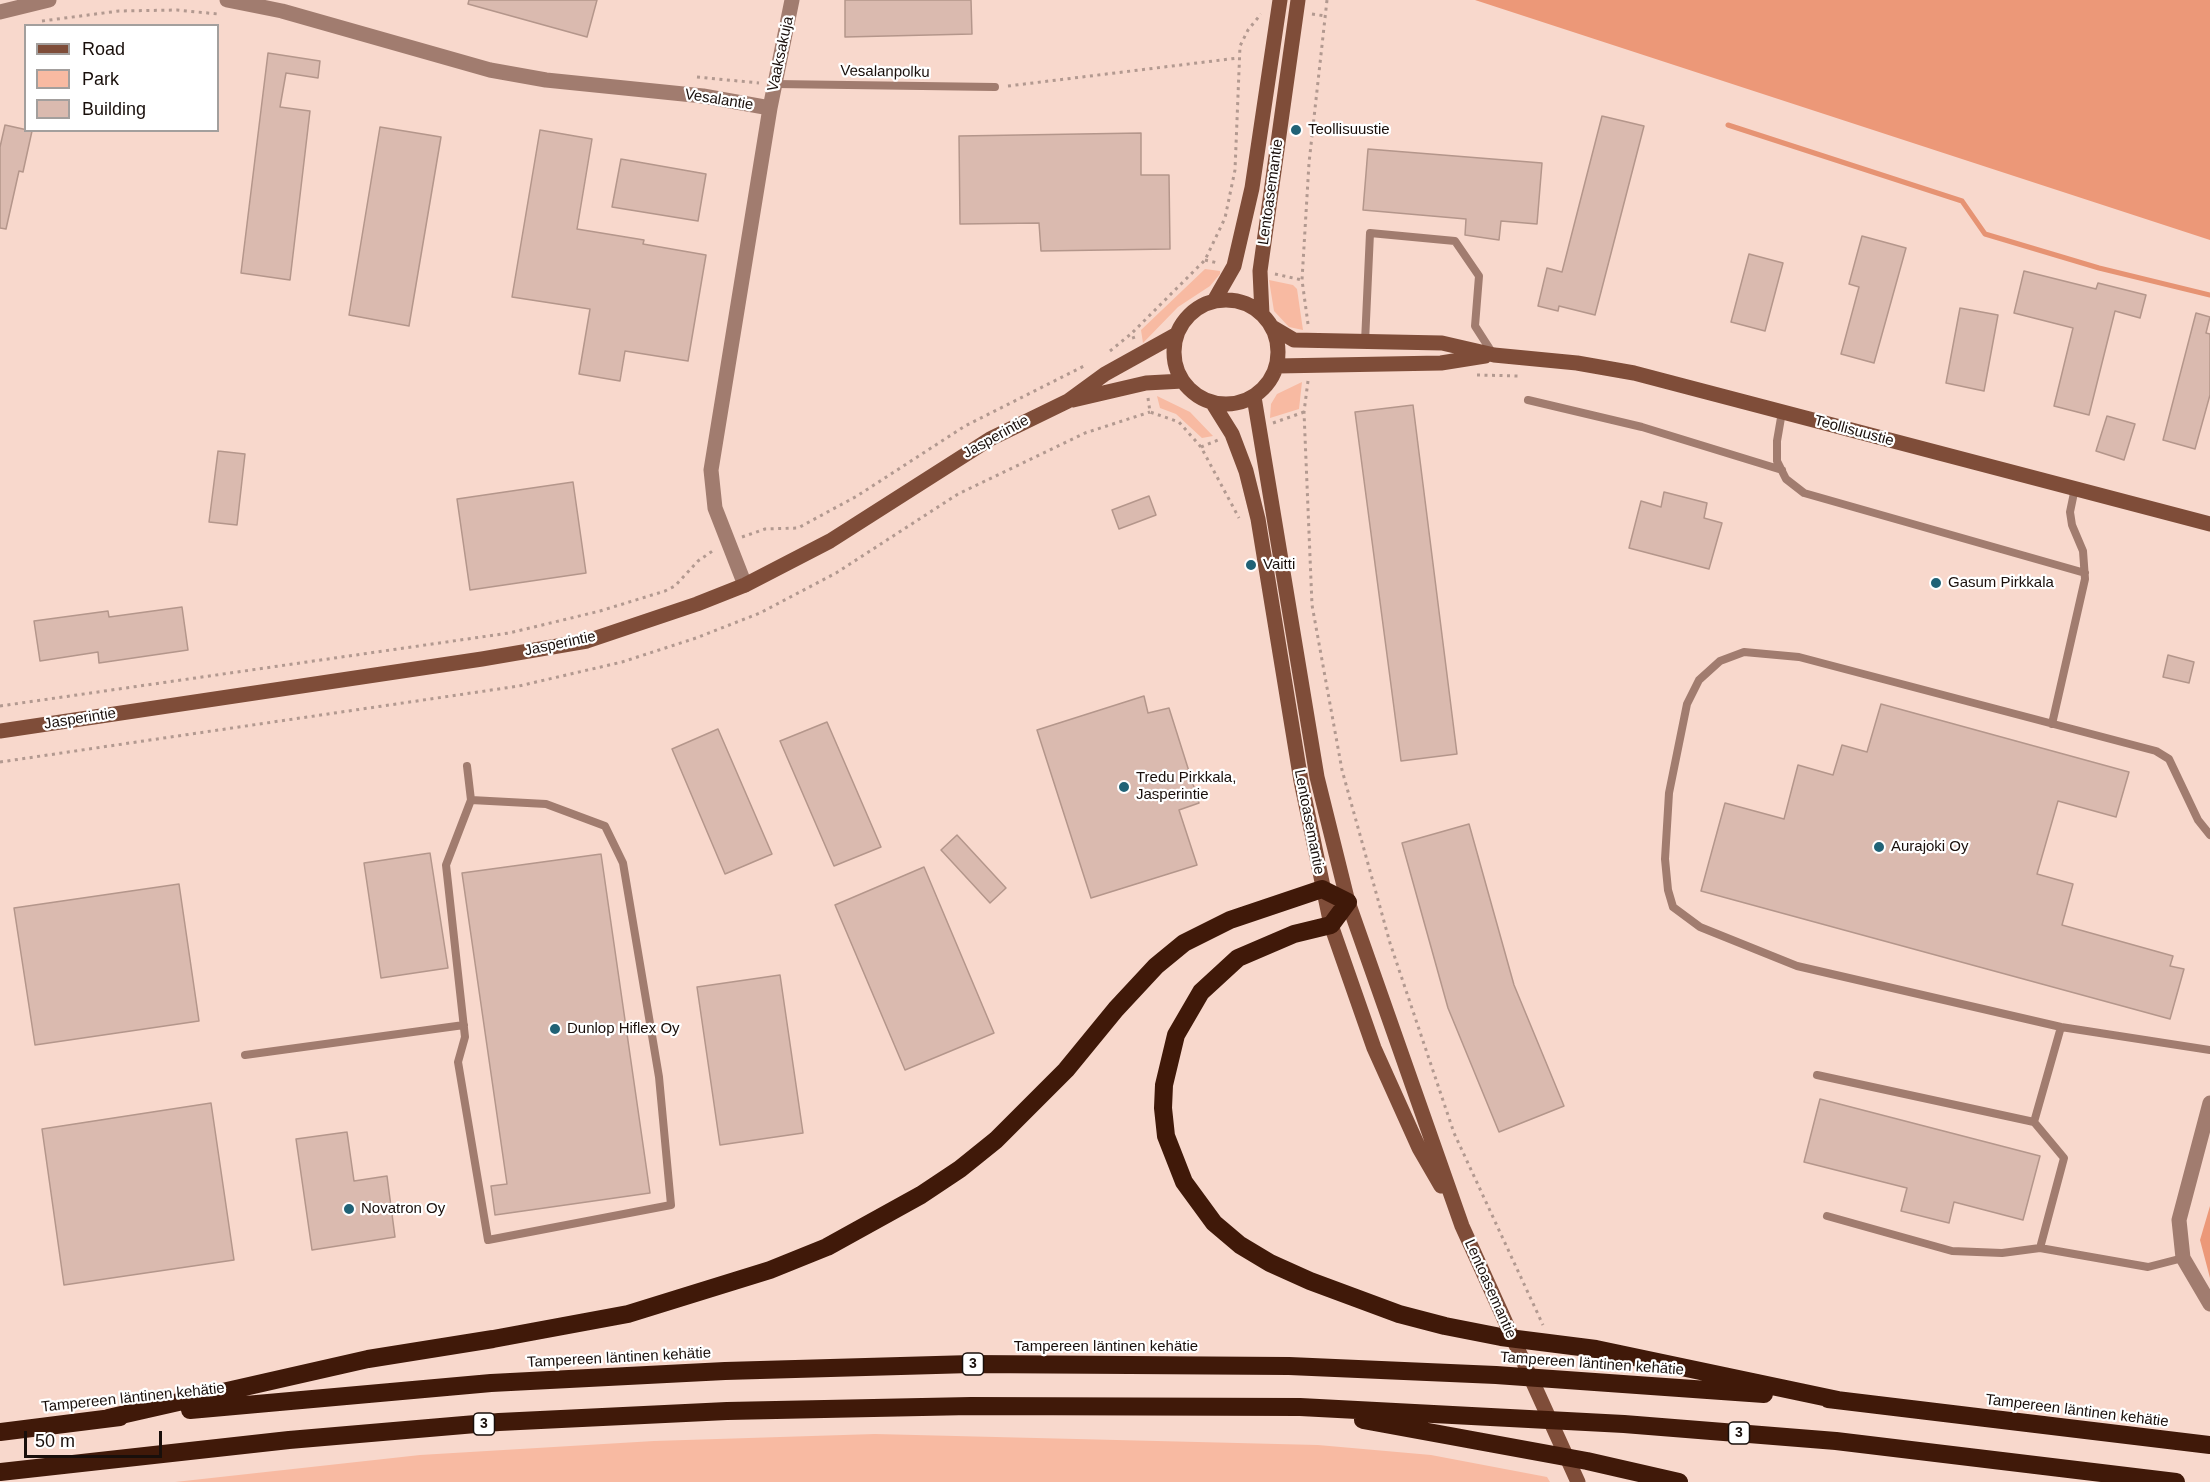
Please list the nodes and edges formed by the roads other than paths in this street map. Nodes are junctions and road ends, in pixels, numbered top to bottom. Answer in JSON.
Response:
{"nodes":[{"id":1,"x":43,"y":0,"type":"edge"},
{"id":2,"x":227,"y":0,"type":"edge"},
{"id":3,"x":792,"y":0,"type":"edge"},
{"id":4,"x":1279,"y":5,"type":"edge"},
{"id":5,"x":1297,"y":6,"type":"edge"},
{"id":6,"x":0,"y":12,"type":"edge"},
{"id":7,"x":775,"y":84,"type":"junction"},
{"id":8,"x":995,"y":87,"type":"road end"},
{"id":9,"x":770,"y":108,"type":"junction"},
{"id":10,"x":1214,"y":301,"type":"junction"},
{"id":11,"x":1262,"y":314,"type":"junction"},
{"id":12,"x":1272,"y":327,"type":"junction"},
{"id":13,"x":1177,"y":334,"type":"junction"},
{"id":14,"x":1365,"y":342,"type":"junction"},
{"id":15,"x":1494,"y":355,"type":"junction"},
{"id":16,"x":1277,"y":366,"type":"junction"},
{"id":17,"x":1183,"y":381,"type":"junction"},
{"id":18,"x":1254,"y":397,"type":"junction"},
{"id":19,"x":1528,"y":400,"type":"dead end"},
{"id":20,"x":1068,"y":401,"type":"junction"},
{"id":21,"x":1212,"y":402,"type":"junction"},
{"id":22,"x":1782,"y":412,"type":"junction"},
{"id":23,"x":1782,"y":470,"type":"junction"},
{"id":24,"x":2075,"y":488,"type":"junction"},
{"id":25,"x":2210,"y":524,"type":"edge"},
{"id":26,"x":2085,"y":573,"type":"junction"},
{"id":27,"x":745,"y":585,"type":"junction"},
{"id":28,"x":2052,"y":724,"type":"junction"},
{"id":29,"x":0,"y":731,"type":"edge"},
{"id":30,"x":467,"y":766,"type":"dead end"},
{"id":31,"x":471,"y":800,"type":"junction"},
{"id":32,"x":2210,"y":835,"type":"edge"},
{"id":33,"x":1322,"y":889,"type":"junction"},
{"id":34,"x":1348,"y":902,"type":"junction"},
{"id":35,"x":1331,"y":925,"type":"junction"},
{"id":36,"x":464,"y":1025,"type":"junction"},
{"id":37,"x":2061,"y":1027,"type":"junction"},
{"id":38,"x":2210,"y":1050,"type":"edge"},
{"id":39,"x":245,"y":1055,"type":"dead end"},
{"id":40,"x":1816,"y":1075,"type":"dead end"},
{"id":41,"x":2210,"y":1103,"type":"edge"},
{"id":42,"x":2034,"y":1122,"type":"junction"},
{"id":43,"x":1827,"y":1216,"type":"dead end"},
{"id":44,"x":1462,"y":1226,"type":"junction"},
{"id":45,"x":2040,"y":1248,"type":"junction"},
{"id":46,"x":2183,"y":1258,"type":"junction"},
{"id":47,"x":2210,"y":1304,"type":"edge"},
{"id":48,"x":1838,"y":1400,"type":"junction"},
{"id":49,"x":1300,"y":1407,"type":"junction"},
{"id":50,"x":108,"y":1418,"type":"junction"},
{"id":51,"x":0,"y":1432,"type":"edge"},
{"id":52,"x":2210,"y":1445,"type":"edge"},
{"id":53,"x":0,"y":1472,"type":"edge"},
{"id":54,"x":1578,"y":1482,"type":"edge"},
{"id":55,"x":1679,"y":1482,"type":"edge"},
{"id":56,"x":2176,"y":1482,"type":"edge"}],
"edges":[{"from":1,"to":6,"type":"street"},
{"from":2,"to":9,"type":"street","name":"Vesalantie"},
{"from":3,"to":7,"type":"street","name":"Vaaksakuja"},
{"from":4,"to":10,"type":"main road","name":"Lentoasemantie"},
{"from":5,"to":11,"type":"main road","name":"Lentoasemantie"},
{"from":7,"to":8,"type":"lane","name":"Vesalanpolku"},
{"from":7,"to":9,"type":"street","name":"Vaaksakuja"},
{"from":9,"to":27,"type":"street","name":"Vesalantie"},
{"from":10,"to":11,"type":"main road"},
{"from":10,"to":13,"type":"main road"},
{"from":11,"to":12,"type":"main road"},
{"from":12,"to":14,"type":"main road","name":"Teollisuustie"},
{"from":12,"to":16,"type":"main road"},
{"from":13,"to":17,"type":"main road"},
{"from":13,"to":20,"type":"main road","name":"Jasperintie"},
{"from":14,"to":15,"type":"main road","name":"Teollisuustie"},
{"from":14,"to":15,"type":"lane"},
{"from":15,"to":16,"type":"main road","name":"Teollisuustie"},
{"from":15,"to":22,"type":"main road","name":"Teollisuustie"},
{"from":16,"to":18,"type":"main road"},
{"from":17,"to":20,"type":"main road","name":"Jasperintie"},
{"from":17,"to":21,"type":"main road"},
{"from":18,"to":21,"type":"main road"},
{"from":18,"to":34,"type":"main road","name":"Lentoasemantie"},
{"from":19,"to":23,"type":"lane"},
{"from":20,"to":27,"type":"main road","name":"Jasperintie"},
{"from":21,"to":33,"type":"main road","name":"Lentoasemantie"},
{"from":22,"to":23,"type":"lane"},
{"from":22,"to":24,"type":"main road","name":"Teollisuustie"},
{"from":23,"to":26,"type":"lane"},
{"from":24,"to":25,"type":"main road","name":"Teollisuustie"},
{"from":24,"to":26,"type":"lane"},
{"from":26,"to":28,"type":"lane"},
{"from":27,"to":29,"type":"main road","name":"Jasperintie"},
{"from":28,"to":32,"type":"lane"},
{"from":28,"to":37,"type":"lane"},
{"from":30,"to":31,"type":"lane"},
{"from":31,"to":36,"type":"lane"},
{"from":31,"to":36,"type":"lane"},
{"from":33,"to":34,"type":"highway"},
{"from":33,"to":35,"type":"main road","name":"Lentoasemantie"},
{"from":33,"to":50,"type":"highway"},
{"from":34,"to":35,"type":"highway"},
{"from":34,"to":44,"type":"main road","name":"Lentoasemantie"},
{"from":35,"to":44,"type":"main road","name":"Lentoasemantie"},
{"from":35,"to":48,"type":"highway"},
{"from":36,"to":39,"type":"lane"},
{"from":37,"to":38,"type":"lane"},
{"from":37,"to":42,"type":"lane"},
{"from":40,"to":42,"type":"lane"},
{"from":41,"to":46,"type":"street"},
{"from":42,"to":45,"type":"lane"},
{"from":43,"to":45,"type":"lane"},
{"from":44,"to":54,"type":"main road","name":"Lentoasemantie"},
{"from":45,"to":46,"type":"lane"},
{"from":46,"to":47,"type":"street"},
{"from":48,"to":50,"type":"highway","name":"Tampereen läntinen kehätie","number":"3"},
{"from":48,"to":52,"type":"highway","name":"Tampereen läntinen kehätie","number":"3"},
{"from":49,"to":53,"type":"highway","number":"3"},
{"from":49,"to":55,"type":"highway"},
{"from":49,"to":56,"type":"highway","number":"3"},
{"from":50,"to":51,"type":"highway","name":"Tampereen läntinen kehätie","number":"3"}]}
